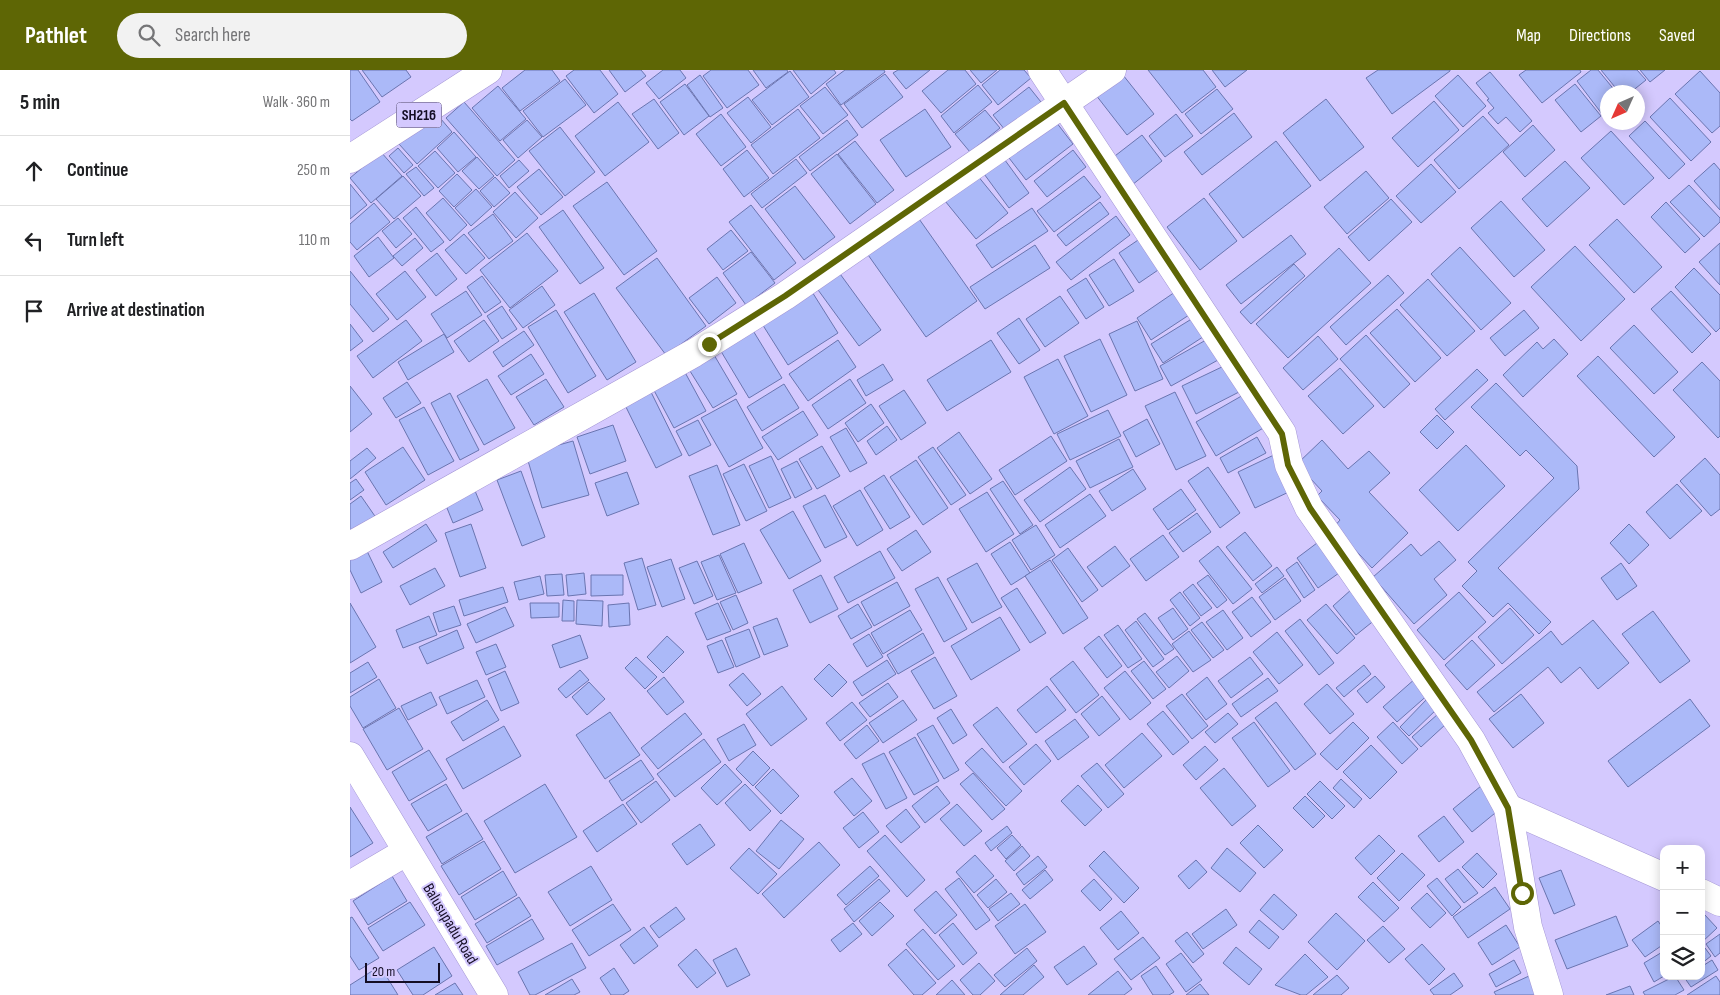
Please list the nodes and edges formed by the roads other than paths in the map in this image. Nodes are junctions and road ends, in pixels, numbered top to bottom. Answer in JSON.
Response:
{"nodes":[{"id":1,"x":488,"y":70,"type":"edge"},
{"id":2,"x":1042,"y":70,"type":"edge"},
{"id":3,"x":1112,"y":70,"type":"edge"},
{"id":4,"x":1064,"y":103,"type":"junction"},
{"id":5,"x":350,"y":159,"type":"edge"},
{"id":6,"x":350,"y":546,"type":"edge"},
{"id":7,"x":350,"y":756,"type":"edge"},
{"id":8,"x":1508,"y":808,"type":"junction"},
{"id":9,"x":406,"y":852,"type":"junction"},
{"id":10,"x":1660,"y":875,"type":"edge"},
{"id":11,"x":350,"y":885,"type":"edge"},
{"id":12,"x":1705,"y":896,"type":"edge"},
{"id":13,"x":1720,"y":902,"type":"edge"},
{"id":14,"x":494,"y":995,"type":"edge"},
{"id":15,"x":1549,"y":995,"type":"edge"}],
"edges":[{"from":1,"to":5,"type":"street","number":"SH216"},
{"from":2,"to":4,"type":"street"},
{"from":3,"to":4,"type":"street"},
{"from":4,"to":6,"type":"street"},
{"from":4,"to":8,"type":"street"},
{"from":7,"to":9,"type":"street","name":"Balusupadu Road"},
{"from":8,"to":10,"type":"street"},
{"from":8,"to":15,"type":"street"},
{"from":9,"to":11,"type":"street"},
{"from":9,"to":14,"type":"street","name":"Balusupadu Road"},
{"from":12,"to":13,"type":"street"}]}
